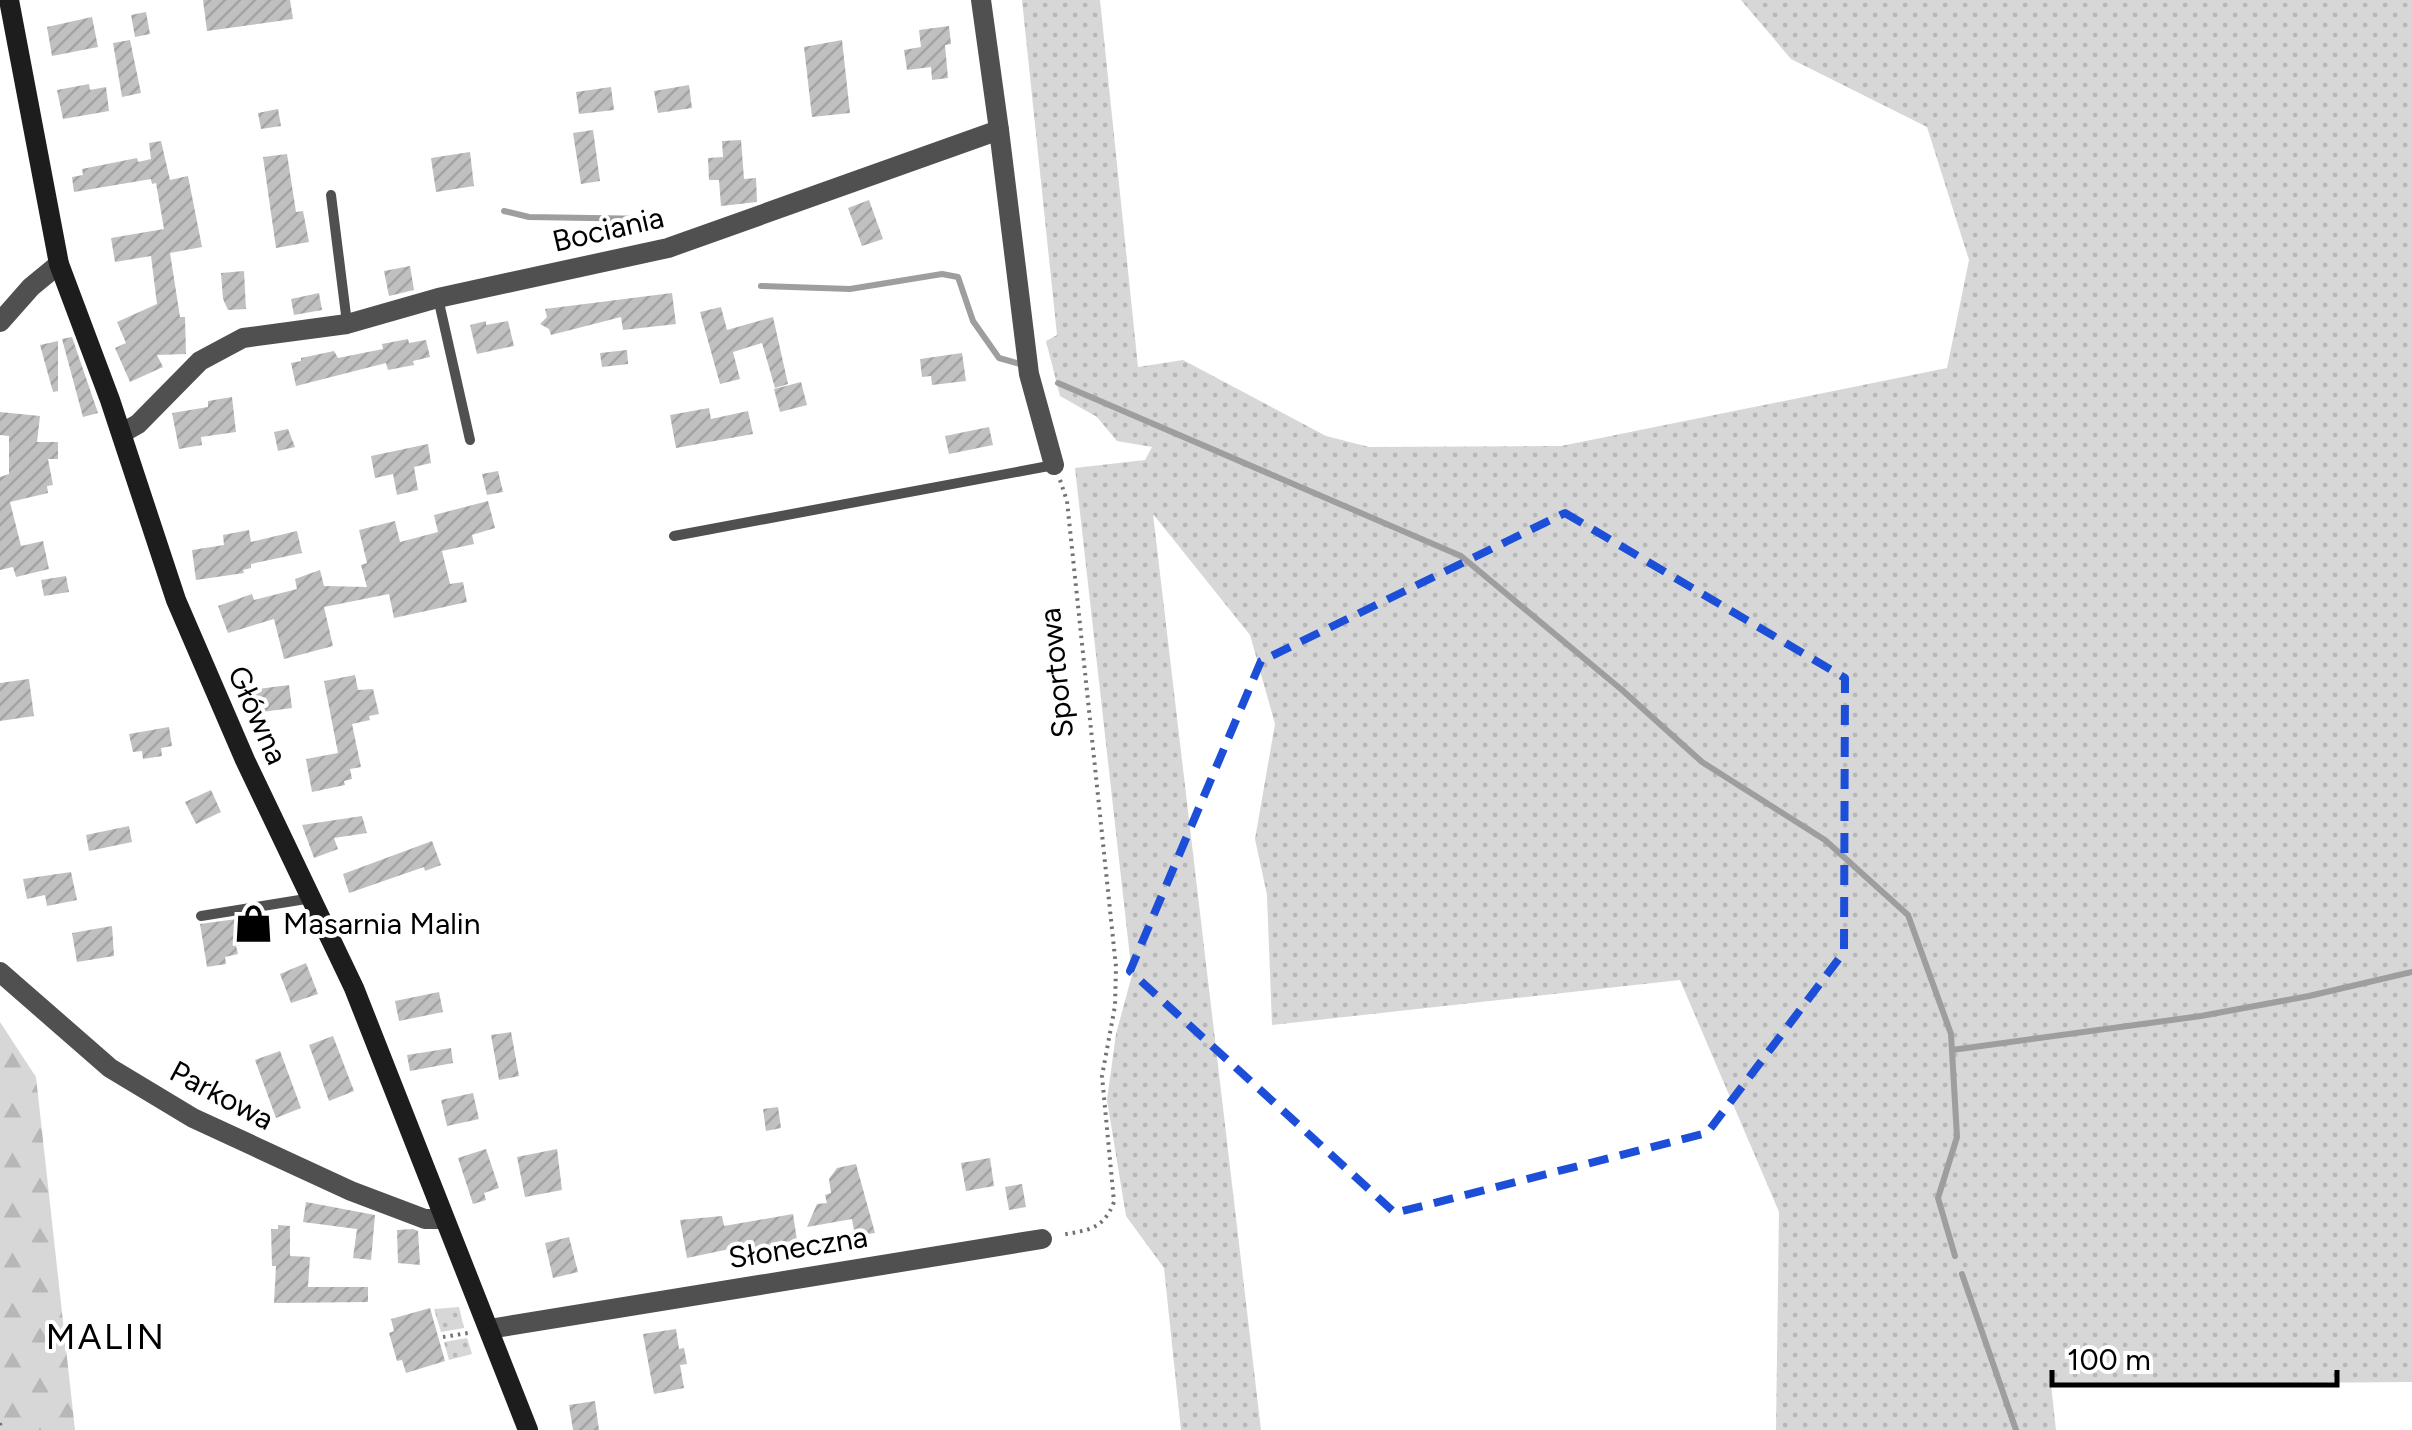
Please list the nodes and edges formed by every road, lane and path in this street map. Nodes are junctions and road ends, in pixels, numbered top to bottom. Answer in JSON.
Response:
{"nodes":[{"id":1,"x":10,"y":0,"type":"edge"},
{"id":2,"x":981,"y":0,"type":"edge"},
{"id":3,"x":1000,"y":130,"type":"junction"},
{"id":4,"x":332,"y":195,"type":"dead end"},
{"id":5,"x":59,"y":264,"type":"junction"},
{"id":6,"x":438,"y":298,"type":"junction"},
{"id":7,"x":0,"y":322,"type":"edge"},
{"id":8,"x":347,"y":324,"type":"junction"},
{"id":9,"x":122,"y":433,"type":"junction"},
{"id":10,"x":470,"y":440,"type":"dead end"},
{"id":11,"x":1054,"y":465,"type":"junction"},
{"id":12,"x":674,"y":536,"type":"dead end"},
{"id":13,"x":313,"y":898,"type":"junction"},
{"id":14,"x":201,"y":916,"type":"dead end"},
{"id":15,"x":0,"y":972,"type":"edge"},
{"id":16,"x":444,"y":1220,"type":"junction"},
{"id":17,"x":1042,"y":1238,"type":"joint"},
{"id":18,"x":490,"y":1329,"type":"junction"},
{"id":19,"x":443,"y":1337,"type":"dead end"},
{"id":20,"x":0,"y":1423,"type":"edge"},
{"id":21,"x":1,"y":1430,"type":"edge"},
{"id":22,"x":528,"y":1430,"type":"edge"}],
"edges":[{"from":1,"to":5,"type":"street","name":"Główna"},
{"from":2,"to":3,"type":"street"},
{"from":3,"to":6,"type":"street","name":"Bociania"},
{"from":3,"to":11,"type":"street"},
{"from":4,"to":8,"type":"lane"},
{"from":5,"to":7,"type":"street"},
{"from":5,"to":9,"type":"street","name":"Główna"},
{"from":6,"to":8,"type":"street","name":"Bociania"},
{"from":6,"to":10,"type":"lane"},
{"from":8,"to":9,"type":"street","name":"Bociania"},
{"from":9,"to":13,"type":"street","name":"Główna"},
{"from":11,"to":12,"type":"lane"},
{"from":11,"to":17,"type":"path","name":"Sportowa"},
{"from":13,"to":14,"type":"lane"},
{"from":13,"to":16,"type":"street","name":"Główna"},
{"from":15,"to":16,"type":"street","name":"Parkowa"},
{"from":16,"to":18,"type":"street","name":"Główna"},
{"from":17,"to":18,"type":"street","name":"Słoneczna"},
{"from":18,"to":19,"type":"path"},
{"from":18,"to":22,"type":"street","name":"Główna"},
{"from":20,"to":21,"type":"path"}]}
